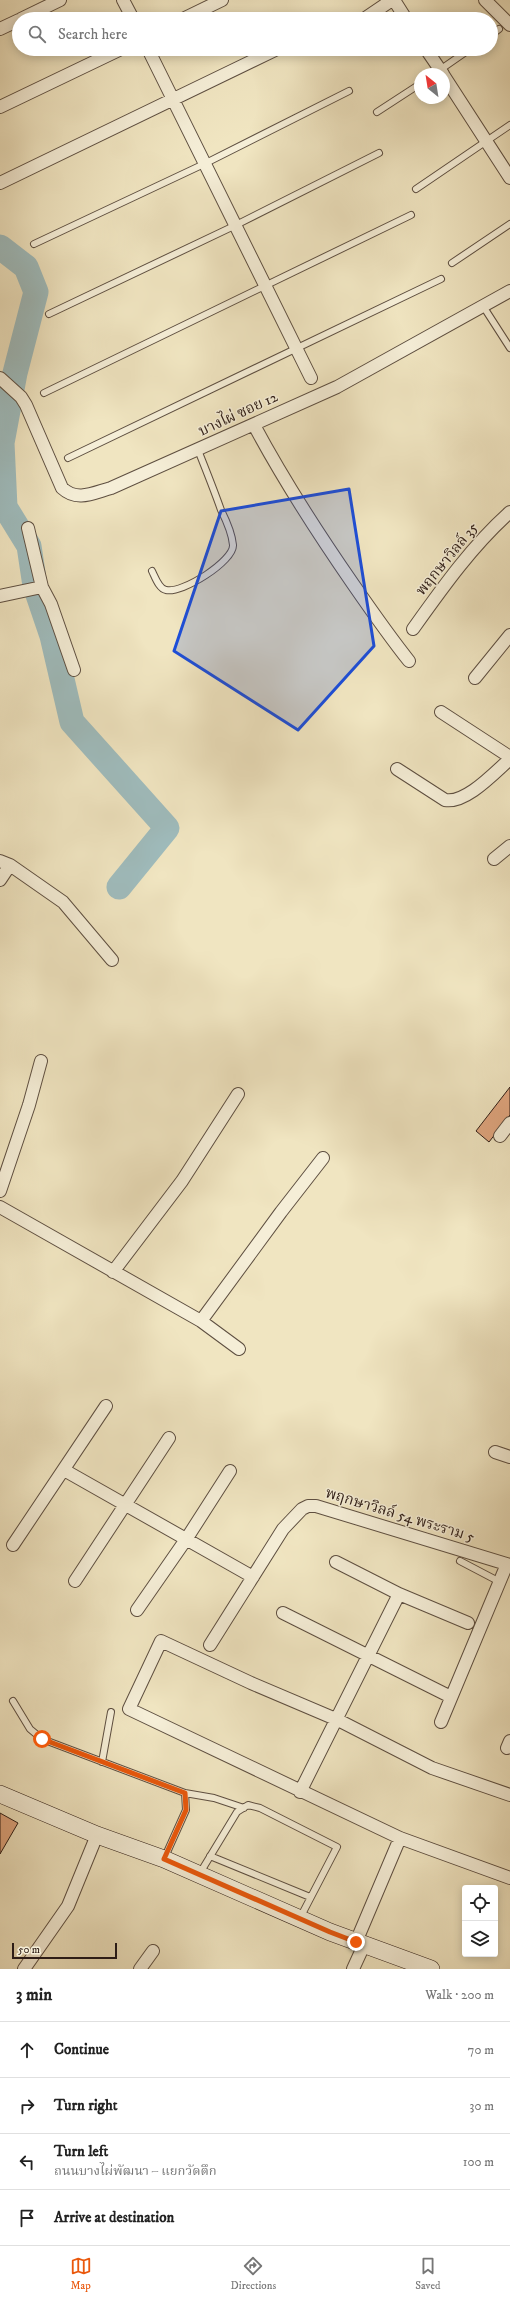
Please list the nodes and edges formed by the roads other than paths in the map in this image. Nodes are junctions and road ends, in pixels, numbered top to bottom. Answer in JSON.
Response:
{"nodes":[{"id":1,"x":60,"y":0,"type":"edge"},
{"id":2,"x":124,"y":0,"type":"edge"},
{"id":3,"x":222,"y":0,"type":"edge"},
{"id":4,"x":393,"y":0,"type":"edge"},
{"id":5,"x":485,"y":0,"type":"edge"},
{"id":6,"x":36,"y":12,"type":"edge"},
{"id":7,"x":130,"y":12,"type":"edge"},
{"id":8,"x":197,"y":12,"type":"edge"},
{"id":9,"x":375,"y":12,"type":"edge"},
{"id":10,"x":401,"y":12,"type":"edge"},
{"id":11,"x":494,"y":12,"type":"edge"},
{"id":12,"x":498,"y":18,"type":"edge"},
{"id":13,"x":12,"y":24,"type":"edge"},
{"id":14,"x":505,"y":27,"type":"edge"},
{"id":15,"x":0,"y":29,"type":"edge"},
{"id":16,"x":106,"y":56,"type":"edge"},
{"id":17,"x":151,"y":56,"type":"edge"},
{"id":18,"x":262,"y":56,"type":"edge"},
{"id":19,"x":430,"y":56,"type":"edge"},
{"id":20,"x":462,"y":56,"type":"edge"},
{"id":21,"x":437,"y":68,"type":"edge"},
{"id":22,"x":447,"y":68,"type":"edge"},
{"id":23,"x":414,"y":88,"type":"edge"},
{"id":24,"x":450,"y":88,"type":"edge"},
{"id":25,"x":350,"y":92,"type":"dead end"},
{"id":26,"x":172,"y":99,"type":"junction"},
{"id":27,"x":0,"y":107,"type":"edge"},
{"id":28,"x":377,"y":112,"type":"dead end"},
{"id":29,"x":510,"y":125,"type":"edge"},
{"id":30,"x":487,"y":142,"type":"junction"},
{"id":31,"x":379,"y":154,"type":"dead end"},
{"id":32,"x":204,"y":164,"type":"junction"},
{"id":33,"x":510,"y":178,"type":"edge"},
{"id":34,"x":0,"y":183,"type":"edge"},
{"id":35,"x":416,"y":189,"type":"dead end"},
{"id":36,"x":411,"y":215,"type":"dead end"},
{"id":37,"x":510,"y":224,"type":"edge"},
{"id":38,"x":234,"y":226,"type":"junction"},
{"id":39,"x":34,"y":244,"type":"dead end"},
{"id":40,"x":452,"y":263,"type":"dead end"},
{"id":41,"x":441,"y":279,"type":"dead end"},
{"id":42,"x":264,"y":285,"type":"junction"},
{"id":43,"x":510,"y":291,"type":"edge"},
{"id":44,"x":483,"y":306,"type":"junction"},
{"id":45,"x":49,"y":314,"type":"dead end"},
{"id":46,"x":510,"y":335,"type":"edge"},
{"id":47,"x":504,"y":339,"type":"junction"},
{"id":48,"x":295,"y":348,"type":"junction"},
{"id":49,"x":510,"y":348,"type":"edge"},
{"id":50,"x":0,"y":378,"type":"edge"},
{"id":51,"x":311,"y":378,"type":"dead end"},
{"id":52,"x":44,"y":393,"type":"dead end"},
{"id":53,"x":254,"y":425,"type":"junction"},
{"id":54,"x":198,"y":450,"type":"junction"},
{"id":55,"x":68,"y":458,"type":"dead end"},
{"id":56,"x":510,"y":512,"type":"edge"},
{"id":57,"x":28,"y":528,"type":"dead end"},
{"id":58,"x":152,"y":571,"type":"dead end"},
{"id":59,"x":40,"y":588,"type":"junction"},
{"id":60,"x":0,"y":596,"type":"edge"},
{"id":61,"x":414,"y":629,"type":"dead end"},
{"id":62,"x":510,"y":635,"type":"edge"},
{"id":63,"x":409,"y":661,"type":"dead end"},
{"id":64,"x":74,"y":670,"type":"dead end"},
{"id":65,"x":475,"y":678,"type":"dead end"},
{"id":66,"x":441,"y":712,"type":"dead end"},
{"id":67,"x":510,"y":758,"type":"edge"},
{"id":68,"x":397,"y":769,"type":"dead end"},
{"id":69,"x":510,"y":846,"type":"edge"},
{"id":70,"x":494,"y":859,"type":"dead end"},
{"id":71,"x":5,"y":863,"type":"edge"},
{"id":72,"x":0,"y":880,"type":"edge"},
{"id":73,"x":112,"y":960,"type":"dead end"},
{"id":74,"x":41,"y":1061,"type":"dead end"},
{"id":75,"x":238,"y":1094,"type":"dead end"},
{"id":76,"x":510,"y":1123,"type":"edge"},
{"id":77,"x":500,"y":1136,"type":"dead end"},
{"id":78,"x":323,"y":1158,"type":"dead end"},
{"id":79,"x":0,"y":1191,"type":"edge"},
{"id":80,"x":0,"y":1207,"type":"edge"},
{"id":81,"x":113,"y":1272,"type":"junction"},
{"id":82,"x":201,"y":1321,"type":"junction"},
{"id":83,"x":238,"y":1349,"type":"dead end"},
{"id":84,"x":106,"y":1406,"type":"dead end"},
{"id":85,"x":170,"y":1438,"type":"dead end"},
{"id":86,"x":495,"y":1452,"type":"dead end"},
{"id":87,"x":510,"y":1457,"type":"edge"},
{"id":88,"x":64,"y":1470,"type":"junction"},
{"id":89,"x":230,"y":1471,"type":"dead end"},
{"id":90,"x":125,"y":1504,"type":"junction"},
{"id":91,"x":187,"y":1538,"type":"junction"},
{"id":92,"x":13,"y":1545,"type":"dead end"},
{"id":93,"x":460,"y":1561,"type":"dead end"},
{"id":94,"x":336,"y":1562,"type":"dead end"},
{"id":95,"x":509,"y":1564,"type":"edge"},
{"id":96,"x":253,"y":1577,"type":"junction"},
{"id":97,"x":75,"y":1581,"type":"dead end"},
{"id":98,"x":500,"y":1582,"type":"junction"},
{"id":99,"x":399,"y":1594,"type":"junction"},
{"id":100,"x":137,"y":1610,"type":"dead end"},
{"id":101,"x":283,"y":1613,"type":"dead end"},
{"id":102,"x":468,"y":1623,"type":"dead end"},
{"id":103,"x":210,"y":1646,"type":"dead end"},
{"id":104,"x":368,"y":1657,"type":"junction"},
{"id":105,"x":447,"y":1696,"type":"dead end"},
{"id":106,"x":13,"y":1701,"type":"dead end"},
{"id":107,"x":111,"y":1712,"type":"dead end"},
{"id":108,"x":338,"y":1720,"type":"junction"},
{"id":109,"x":441,"y":1722,"type":"dead end"},
{"id":110,"x":102,"y":1762,"type":"junction"},
{"id":111,"x":300,"y":1792,"type":"junction"},
{"id":112,"x":185,"y":1793,"type":"junction"},
{"id":113,"x":0,"y":1794,"type":"edge"},
{"id":114,"x":510,"y":1795,"type":"edge"},
{"id":115,"x":244,"y":1808,"type":"junction"},
{"id":116,"x":97,"y":1835,"type":"junction"},
{"id":117,"x":400,"y":1838,"type":"junction"},
{"id":118,"x":210,"y":1856,"type":"junction"},
{"id":119,"x":164,"y":1859,"type":"junction"},
{"id":120,"x":199,"y":1874,"type":"junction"},
{"id":121,"x":510,"y":1878,"type":"edge"},
{"id":122,"x":310,"y":1897,"type":"junction"},
{"id":123,"x":299,"y":1919,"type":"junction"},
{"id":124,"x":360,"y":1943,"type":"junction"},
{"id":125,"x":153,"y":1951,"type":"dead end"},
{"id":126,"x":24,"y":1969,"type":"edge"},
{"id":127,"x":140,"y":1969,"type":"edge"},
{"id":128,"x":353,"y":1969,"type":"edge"},
{"id":129,"x":430,"y":1969,"type":"edge"}],
"edges":[{"from":1,"to":6,"type":"street"},
{"from":2,"to":7,"type":"street"},
{"from":3,"to":8,"type":"street"},
{"from":4,"to":9,"type":"street"},
{"from":4,"to":10,"type":"street"},
{"from":5,"to":11,"type":"street"},
{"from":12,"to":14,"type":"street"},
{"from":13,"to":15,"type":"street"},
{"from":16,"to":27,"type":"street"},
{"from":17,"to":26,"type":"street"},
{"from":18,"to":26,"type":"street"},
{"from":19,"to":21,"type":"street"},
{"from":20,"to":22,"type":"lane"},
{"from":23,"to":28,"type":"lane"},
{"from":24,"to":30,"type":"street"},
{"from":25,"to":32,"type":"lane"},
{"from":26,"to":32,"type":"street"},
{"from":26,"to":34,"type":"street"},
{"from":29,"to":30,"type":"lane"},
{"from":30,"to":33,"type":"street"},
{"from":30,"to":35,"type":"lane"},
{"from":31,"to":38,"type":"lane"},
{"from":32,"to":38,"type":"street"},
{"from":32,"to":39,"type":"lane"},
{"from":36,"to":42,"type":"lane"},
{"from":37,"to":40,"type":"lane"},
{"from":38,"to":42,"type":"street"},
{"from":38,"to":45,"type":"lane"},
{"from":41,"to":48,"type":"lane"},
{"from":42,"to":48,"type":"street"},
{"from":42,"to":52,"type":"lane"},
{"from":43,"to":44,"type":"street","name":"บางไผ่ ซอย 12"},
{"from":44,"to":47,"type":"lane"},
{"from":44,"to":53,"type":"street","name":"บางไผ่ ซอย 12"},
{"from":46,"to":47,"type":"lane"},
{"from":47,"to":49,"type":"lane"},
{"from":48,"to":51,"type":"street"},
{"from":48,"to":55,"type":"lane"},
{"from":50,"to":54,"type":"street","name":"บางไผ่ ซอย 12"},
{"from":53,"to":54,"type":"street","name":"บางไผ่ ซอย 12"},
{"from":53,"to":63,"type":"street"},
{"from":54,"to":58,"type":"lane"},
{"from":56,"to":61,"type":"street","name":"พฤกษาวิลล์ 35"},
{"from":57,"to":59,"type":"street"},
{"from":59,"to":60,"type":"street"},
{"from":59,"to":64,"type":"street"},
{"from":62,"to":65,"type":"street"},
{"from":66,"to":67,"type":"street"},
{"from":67,"to":68,"type":"street"},
{"from":69,"to":70,"type":"street"},
{"from":71,"to":72,"type":"street"},
{"from":71,"to":73,"type":"street"},
{"from":74,"to":79,"type":"street"},
{"from":75,"to":81,"type":"street"},
{"from":76,"to":77,"type":"street"},
{"from":78,"to":82,"type":"street"},
{"from":80,"to":81,"type":"street"},
{"from":81,"to":82,"type":"street"},
{"from":82,"to":83,"type":"street"},
{"from":84,"to":88,"type":"street"},
{"from":85,"to":90,"type":"street"},
{"from":86,"to":87,"type":"street"},
{"from":88,"to":90,"type":"street"},
{"from":88,"to":92,"type":"street"},
{"from":89,"to":91,"type":"street"},
{"from":90,"to":91,"type":"street"},
{"from":90,"to":97,"type":"street"},
{"from":91,"to":96,"type":"street"},
{"from":91,"to":100,"type":"street"},
{"from":93,"to":98,"type":"lane"},
{"from":94,"to":99,"type":"street"},
{"from":95,"to":96,"type":"street","name":"พฤกษาวิลล์ 54 พระราม 5"},
{"from":95,"to":98,"type":"street"},
{"from":96,"to":103,"type":"street","name":"พฤกษาวิลล์ 54 พระราม 5"},
{"from":98,"to":109,"type":"street"},
{"from":99,"to":102,"type":"street"},
{"from":99,"to":104,"type":"street"},
{"from":101,"to":104,"type":"street"},
{"from":104,"to":105,"type":"street"},
{"from":104,"to":108,"type":"street"},
{"from":106,"to":110,"type":"lane"},
{"from":107,"to":110,"type":"lane"},
{"from":108,"to":111,"type":"street"},
{"from":108,"to":111,"type":"street"},
{"from":108,"to":114,"type":"street"},
{"from":110,"to":112,"type":"lane"},
{"from":111,"to":117,"type":"street"},
{"from":112,"to":115,"type":"lane"},
{"from":112,"to":119,"type":"lane"},
{"from":113,"to":116,"type":"street"},
{"from":115,"to":118,"type":"lane"},
{"from":115,"to":122,"type":"lane"},
{"from":116,"to":119,"type":"street"},
{"from":116,"to":126,"type":"street"},
{"from":117,"to":121,"type":"street"},
{"from":117,"to":124,"type":"street"},
{"from":118,"to":120,"type":"lane"},
{"from":118,"to":122,"type":"lane"},
{"from":119,"to":120,"type":"street"},
{"from":120,"to":123,"type":"street"},
{"from":122,"to":123,"type":"lane"},
{"from":123,"to":124,"type":"street"},
{"from":124,"to":128,"type":"street"},
{"from":124,"to":129,"type":"street"},
{"from":125,"to":127,"type":"street"}]}
